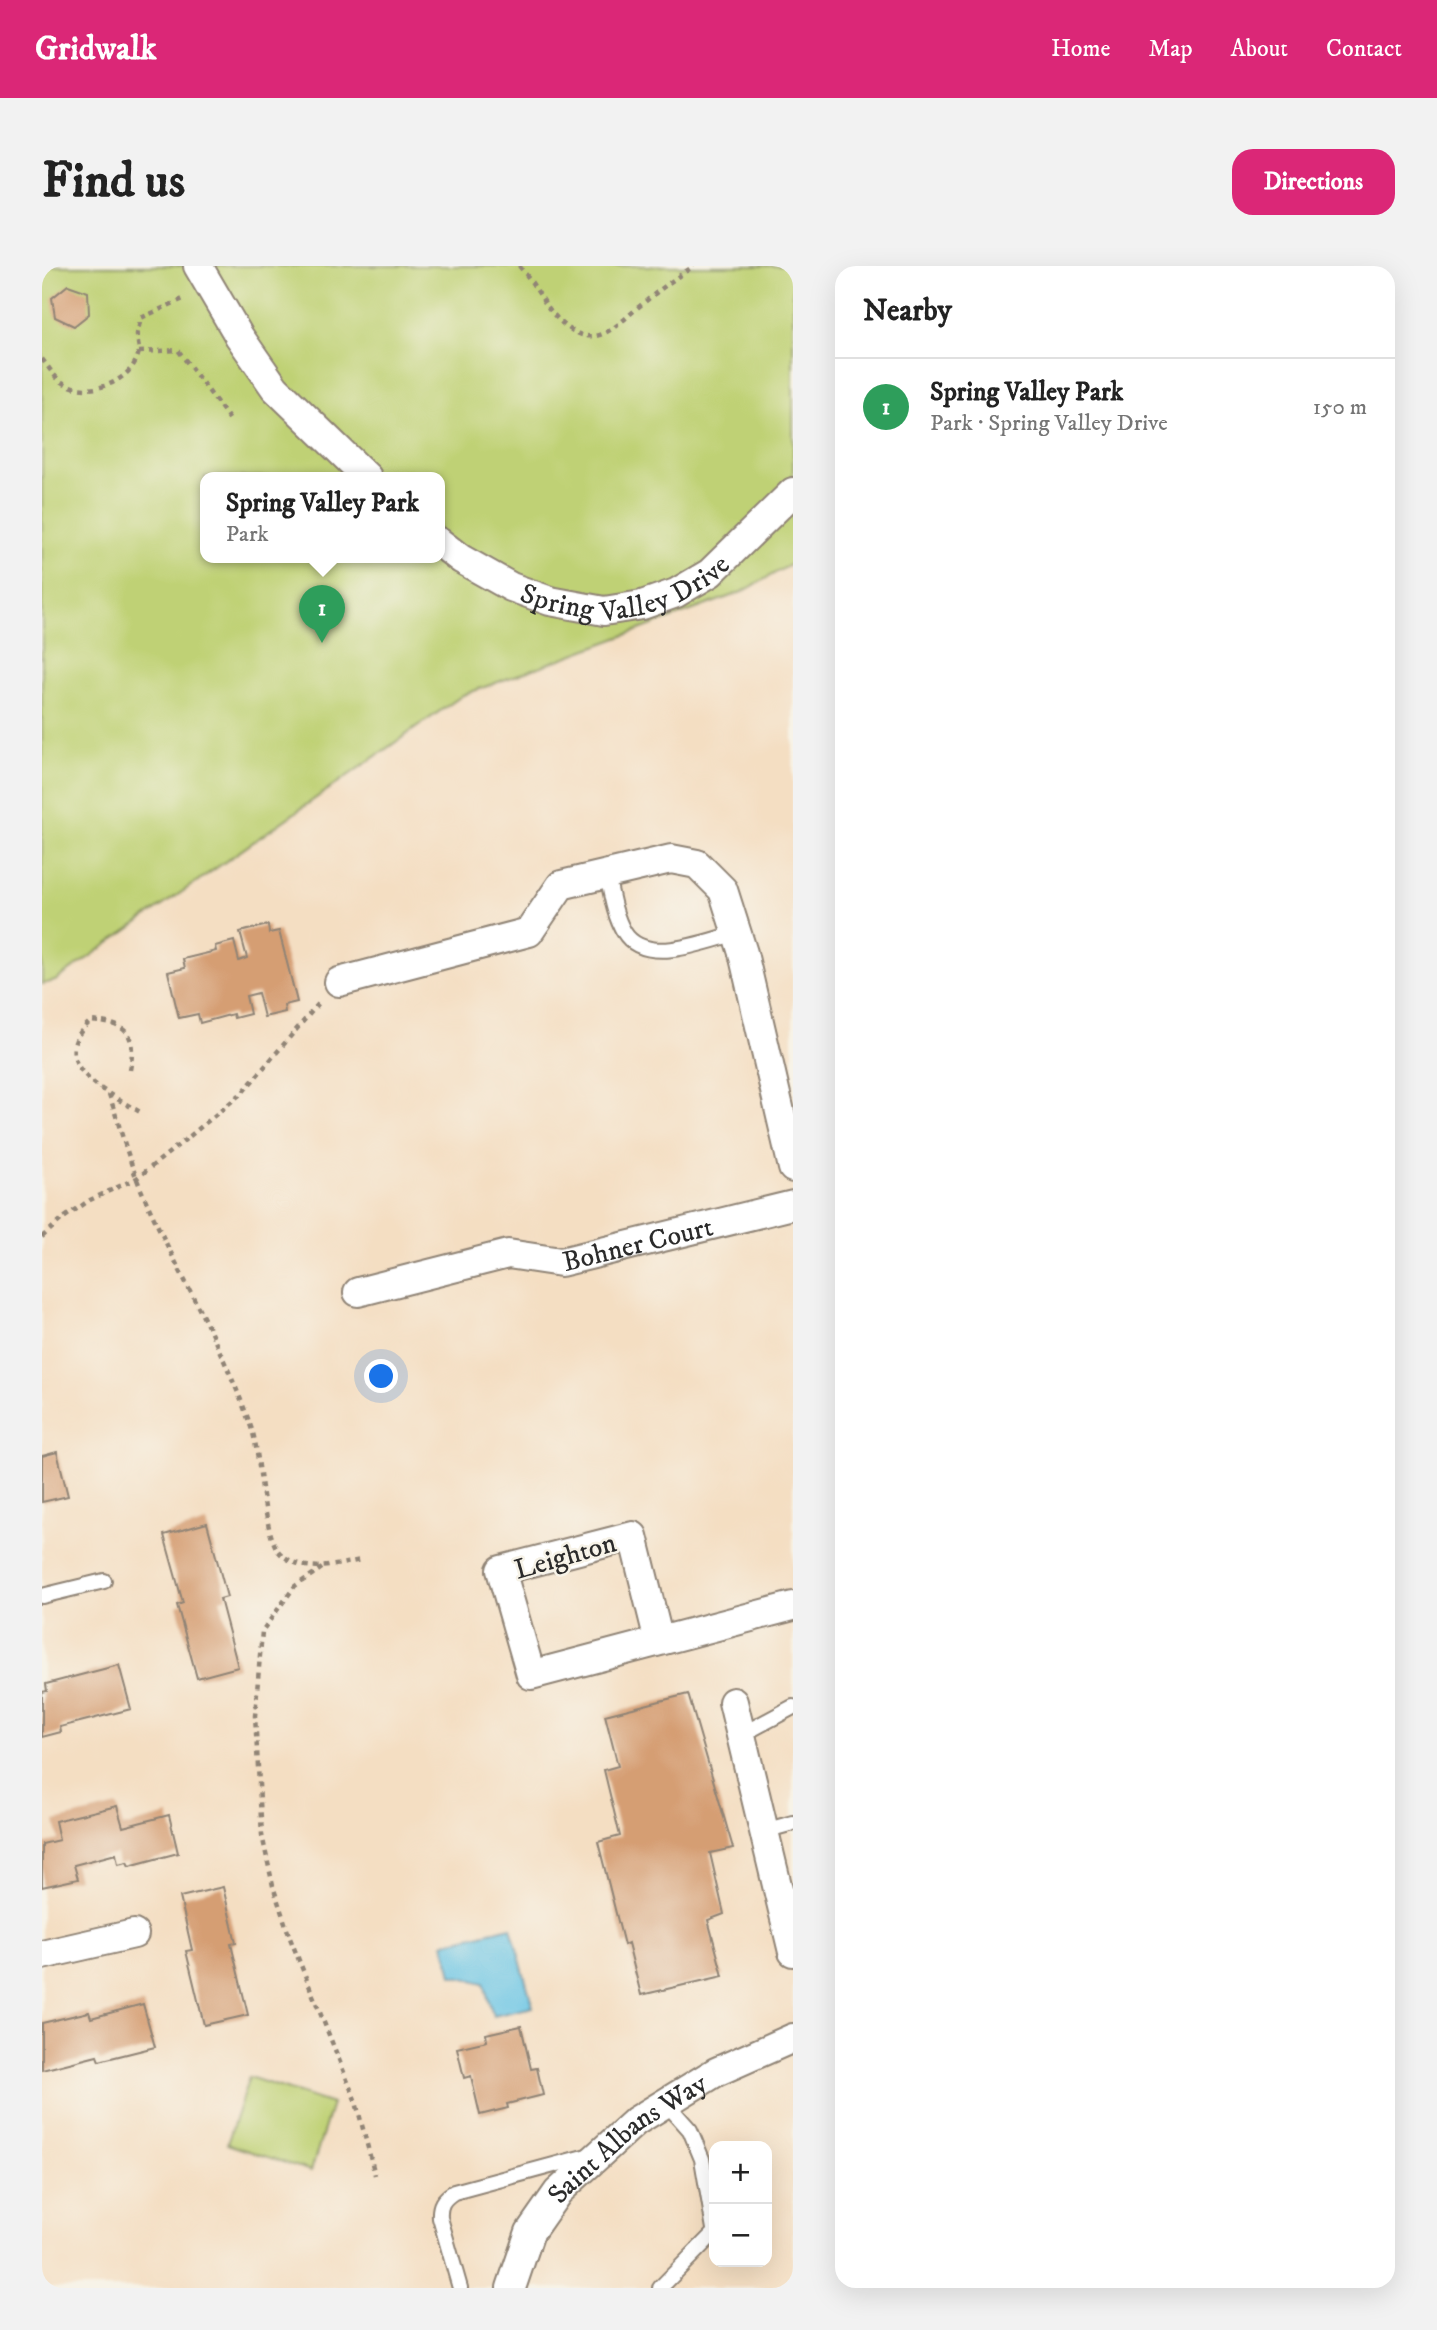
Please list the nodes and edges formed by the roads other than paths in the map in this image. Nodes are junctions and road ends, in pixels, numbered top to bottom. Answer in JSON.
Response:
{"nodes":[{"id":1,"x":203,"y":274,"type":"edge"},
{"id":2,"x":362,"y":472,"type":"edge"},
{"id":3,"x":793,"y":492,"type":"edge"},
{"id":4,"x":445,"y":547,"type":"edge"},
{"id":5,"x":618,"y":871,"type":"junction"},
{"id":6,"x":737,"y":933,"type":"junction"},
{"id":7,"x":339,"y":982,"type":"road end"},
{"id":8,"x":793,"y":1168,"type":"edge"},
{"id":9,"x":793,"y":1205,"type":"edge"},
{"id":10,"x":358,"y":1292,"type":"dead end"},
{"id":11,"x":104,"y":1581,"type":"dead end"},
{"id":12,"x":42,"y":1596,"type":"edge"},
{"id":13,"x":793,"y":1606,"type":"edge"},
{"id":14,"x":659,"y":1641,"type":"junction"},
{"id":15,"x":733,"y":1702,"type":"dead end"},
{"id":16,"x":793,"y":1707,"type":"edge"},
{"id":17,"x":741,"y":1735,"type":"junction"},
{"id":18,"x":793,"y":1823,"type":"edge"},
{"id":19,"x":764,"y":1831,"type":"junction"},
{"id":20,"x":134,"y":1934,"type":"dead end"},
{"id":21,"x":791,"y":1937,"type":"edge"},
{"id":22,"x":42,"y":1955,"type":"edge"},
{"id":23,"x":793,"y":2038,"type":"edge"},
{"id":24,"x":666,"y":2102,"type":"junction"},
{"id":25,"x":602,"y":2152,"type":"junction"},
{"id":26,"x":710,"y":2204,"type":"edge"},
{"id":27,"x":709,"y":2236,"type":"edge"},
{"id":28,"x":460,"y":2288,"type":"edge"},
{"id":29,"x":510,"y":2288,"type":"edge"},
{"id":30,"x":660,"y":2288,"type":"edge"}],
"edges":[{"from":1,"to":2,"type":"street"},
{"from":3,"to":4,"type":"street","name":"Spring Valley Drive"},
{"from":5,"to":6,"type":"street"},
{"from":5,"to":6,"type":"lane"},
{"from":5,"to":7,"type":"street"},
{"from":6,"to":8,"type":"street"},
{"from":9,"to":10,"type":"street","name":"Bohner Court"},
{"from":11,"to":12,"type":"lane"},
{"from":13,"to":14,"type":"street","name":"Leighton"},
{"from":14,"to":14,"type":"street","name":"Leighton"},
{"from":15,"to":17,"type":"street"},
{"from":16,"to":17,"type":"lane"},
{"from":17,"to":19,"type":"street"},
{"from":18,"to":19,"type":"lane"},
{"from":19,"to":21,"type":"street"},
{"from":20,"to":22,"type":"street"},
{"from":23,"to":24,"type":"street","name":"Saint Albans Way"},
{"from":24,"to":25,"type":"street","name":"Saint Albans Way"},
{"from":24,"to":26,"type":"lane"},
{"from":25,"to":28,"type":"lane"},
{"from":25,"to":29,"type":"street","name":"Saint Albans Way"},
{"from":27,"to":30,"type":"lane"}]}
